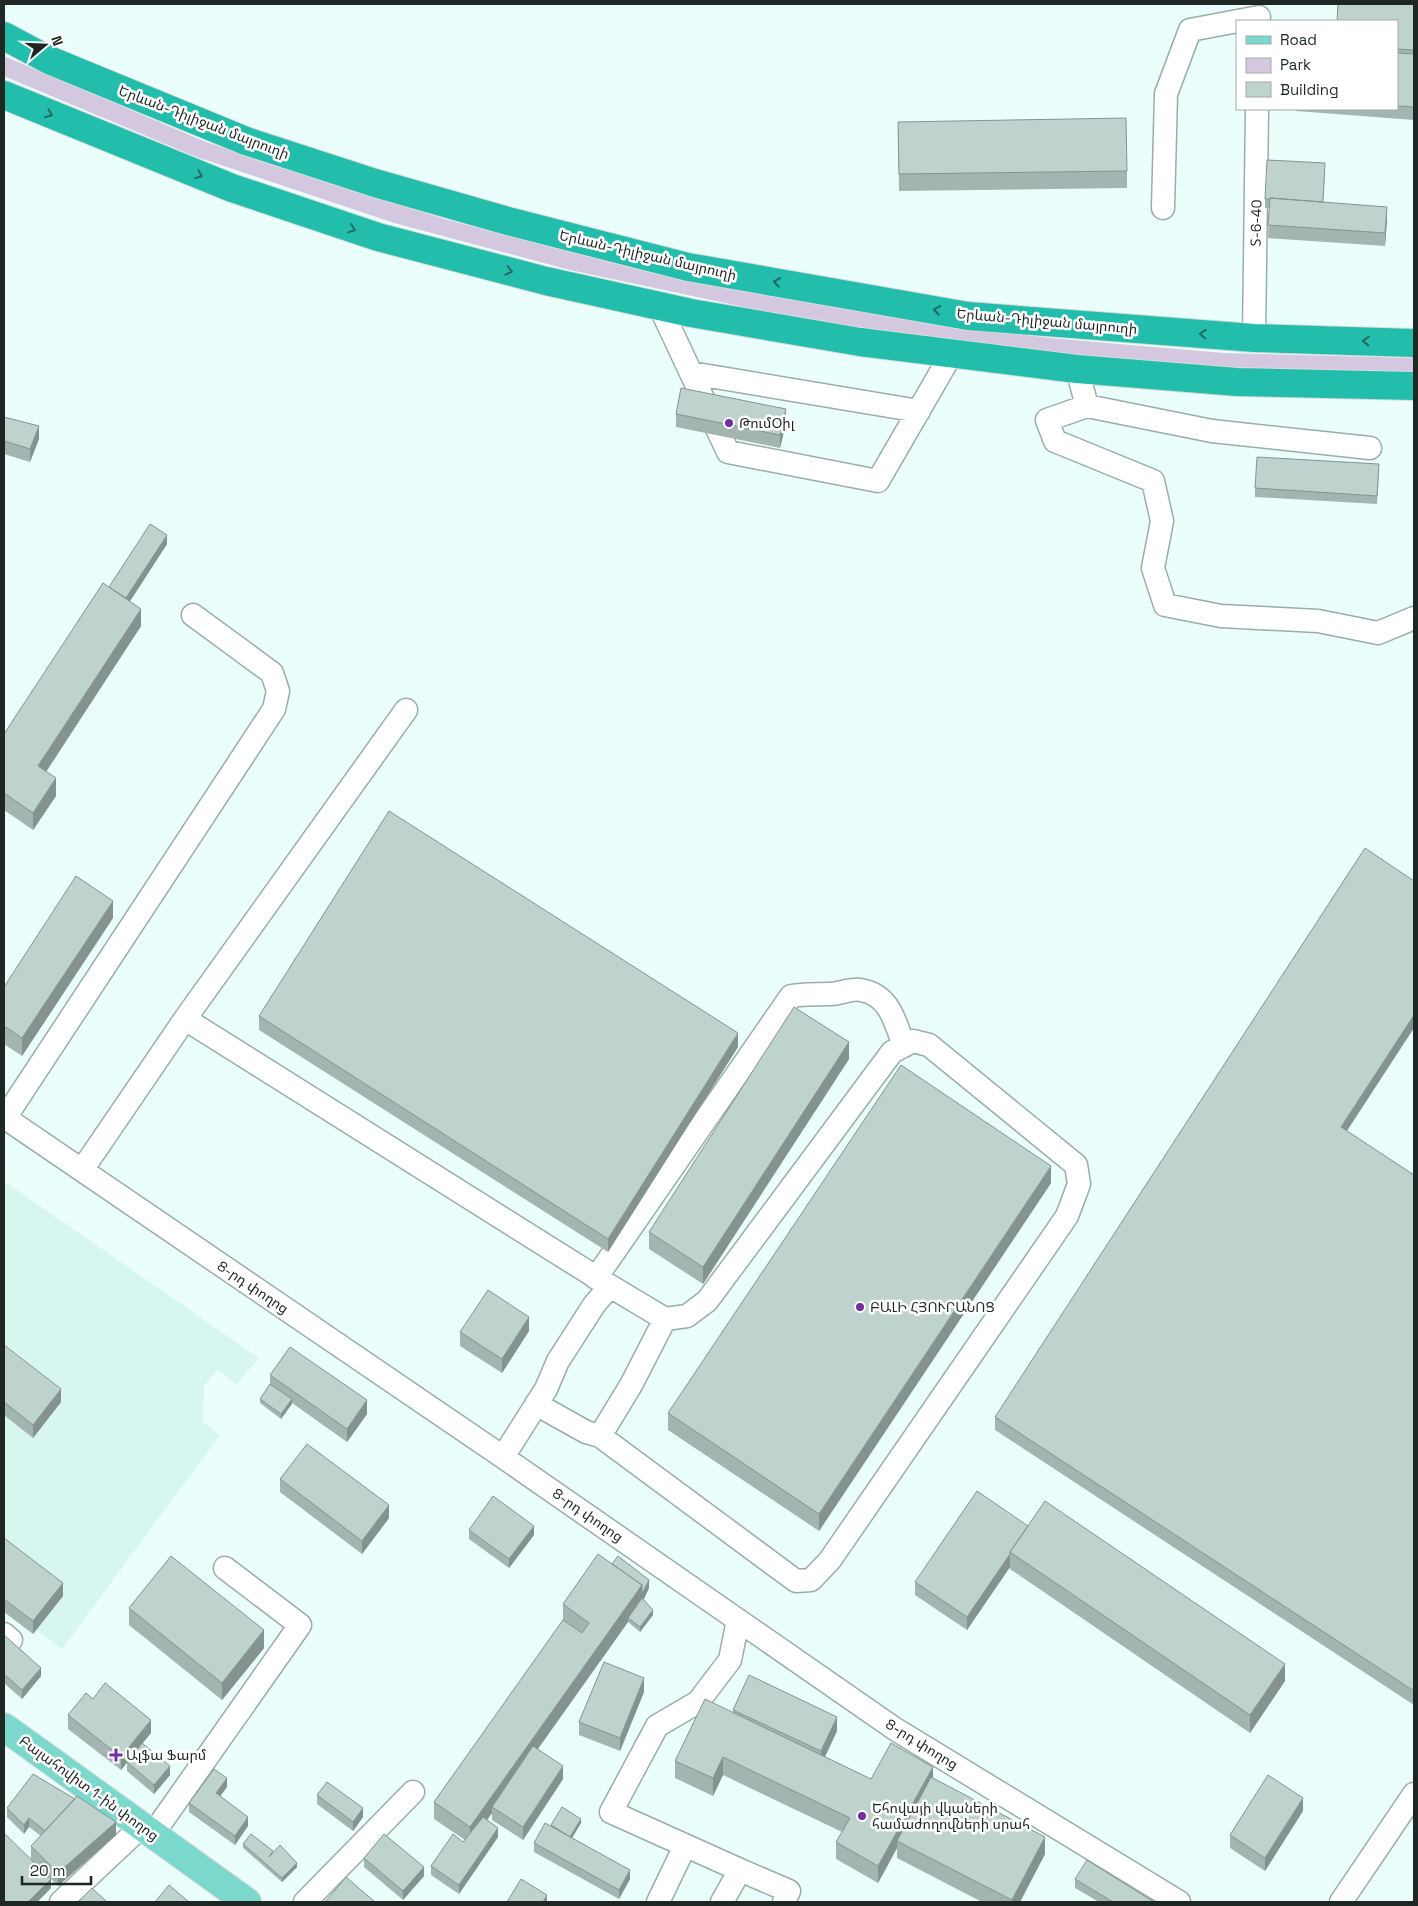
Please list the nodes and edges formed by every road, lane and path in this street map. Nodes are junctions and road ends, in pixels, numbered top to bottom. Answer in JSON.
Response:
{"nodes":[{"id":1,"x":1259,"y":14,"type":"edge"},
{"id":2,"x":4,"y":36,"type":"edge"},
{"id":3,"x":4,"y":95,"type":"edge"},
{"id":4,"x":1258,"y":110,"type":"edge"},
{"id":5,"x":1163,"y":208,"type":"dead end"},
{"id":6,"x":660,"y":306,"type":"junction"},
{"id":7,"x":1254,"y":338,"type":"junction"},
{"id":8,"x":1414,"y":343,"type":"edge"},
{"id":9,"x":952,"y":354,"type":"junction"},
{"id":10,"x":1077,"y":370,"type":"junction"},
{"id":11,"x":691,"y":373,"type":"junction"},
{"id":12,"x":1414,"y":386,"type":"edge"},
{"id":13,"x":1087,"y":406,"type":"junction"},
{"id":14,"x":919,"y":411,"type":"junction"},
{"id":15,"x":1370,"y":448,"type":"dead end"},
{"id":16,"x":193,"y":614,"type":"dead end"},
{"id":17,"x":1414,"y":618,"type":"edge"},
{"id":18,"x":406,"y":710,"type":"dead end"},
{"id":19,"x":185,"y":1019,"type":"junction"},
{"id":20,"x":904,"y":1046,"type":"junction"},
{"id":21,"x":4,"y":1117,"type":"edge"},
{"id":22,"x":82,"y":1170,"type":"junction"},
{"id":23,"x":603,"y":1282,"type":"junction"},
{"id":24,"x":665,"y":1319,"type":"junction"},
{"id":25,"x":536,"y":1404,"type":"junction"},
{"id":26,"x":600,"y":1436,"type":"junction"},
{"id":27,"x":503,"y":1457,"type":"junction"},
{"id":28,"x":225,"y":1568,"type":"dead end"},
{"id":29,"x":738,"y":1620,"type":"junction"},
{"id":30,"x":4,"y":1727,"type":"edge"},
{"id":31,"x":413,"y":1792,"type":"dead end"},
{"id":32,"x":1414,"y":1794,"type":"edge"},
{"id":33,"x":147,"y":1830,"type":"junction"},
{"id":34,"x":685,"y":1846,"type":"junction"},
{"id":35,"x":740,"y":1870,"type":"junction"},
{"id":36,"x":61,"y":1902,"type":"edge"},
{"id":37,"x":247,"y":1902,"type":"edge"},
{"id":38,"x":305,"y":1902,"type":"edge"},
{"id":39,"x":658,"y":1902,"type":"edge"},
{"id":40,"x":722,"y":1902,"type":"edge"},
{"id":41,"x":784,"y":1902,"type":"edge"},
{"id":42,"x":1179,"y":1902,"type":"edge"},
{"id":43,"x":1340,"y":1902,"type":"edge"}],
"edges":[{"from":1,"to":5,"type":"street"},
{"from":7,"to":2,"type":"highway","name":"Երևան-Դիլիջան մայրուղի","one_way":true},
{"from":3,"to":6,"type":"highway","one_way":true},
{"from":4,"to":7,"type":"street","name":"Տ-6-40","number":"Տ-6-40"},
{"from":6,"to":9,"type":"highway"},
{"from":6,"to":11,"type":"street"},
{"from":8,"to":7,"type":"highway","name":"Երևան-Դիլիջան մայրուղի","one_way":true},
{"from":9,"to":10,"type":"highway"},
{"from":9,"to":14,"type":"street"},
{"from":10,"to":12,"type":"highway"},
{"from":10,"to":13,"type":"street"},
{"from":11,"to":14,"type":"street"},
{"from":11,"to":14,"type":"street"},
{"from":13,"to":15,"type":"street"},
{"from":13,"to":17,"type":"street"},
{"from":16,"to":21,"type":"street"},
{"from":18,"to":19,"type":"street"},
{"from":19,"to":22,"type":"street"},
{"from":19,"to":23,"type":"street"},
{"from":20,"to":23,"type":"street"},
{"from":20,"to":24,"type":"street"},
{"from":20,"to":26,"type":"street"},
{"from":21,"to":22,"type":"street","name":"8-րդ փողոց"},
{"from":22,"to":27,"type":"street","name":"8-րդ փողոց"},
{"from":23,"to":24,"type":"street"},
{"from":23,"to":25,"type":"street"},
{"from":24,"to":26,"type":"street"},
{"from":25,"to":26,"type":"street"},
{"from":25,"to":27,"type":"street"},
{"from":27,"to":29,"type":"street","name":"8-րդ փողոց"},
{"from":28,"to":33,"type":"street"},
{"from":29,"to":34,"type":"street"},
{"from":29,"to":42,"type":"street","name":"8-րդ փողոց"},
{"from":30,"to":33,"type":"main road","name":"Բալահովիտ 1-ին փողոց"},
{"from":31,"to":38,"type":"street"},
{"from":32,"to":43,"type":"street"},
{"from":33,"to":36,"type":"street"},
{"from":33,"to":37,"type":"main road","name":"Բալահովիտ 1-ին փողոց"},
{"from":34,"to":35,"type":"street"},
{"from":34,"to":39,"type":"street"},
{"from":35,"to":40,"type":"street"},
{"from":35,"to":41,"type":"street"}]}
